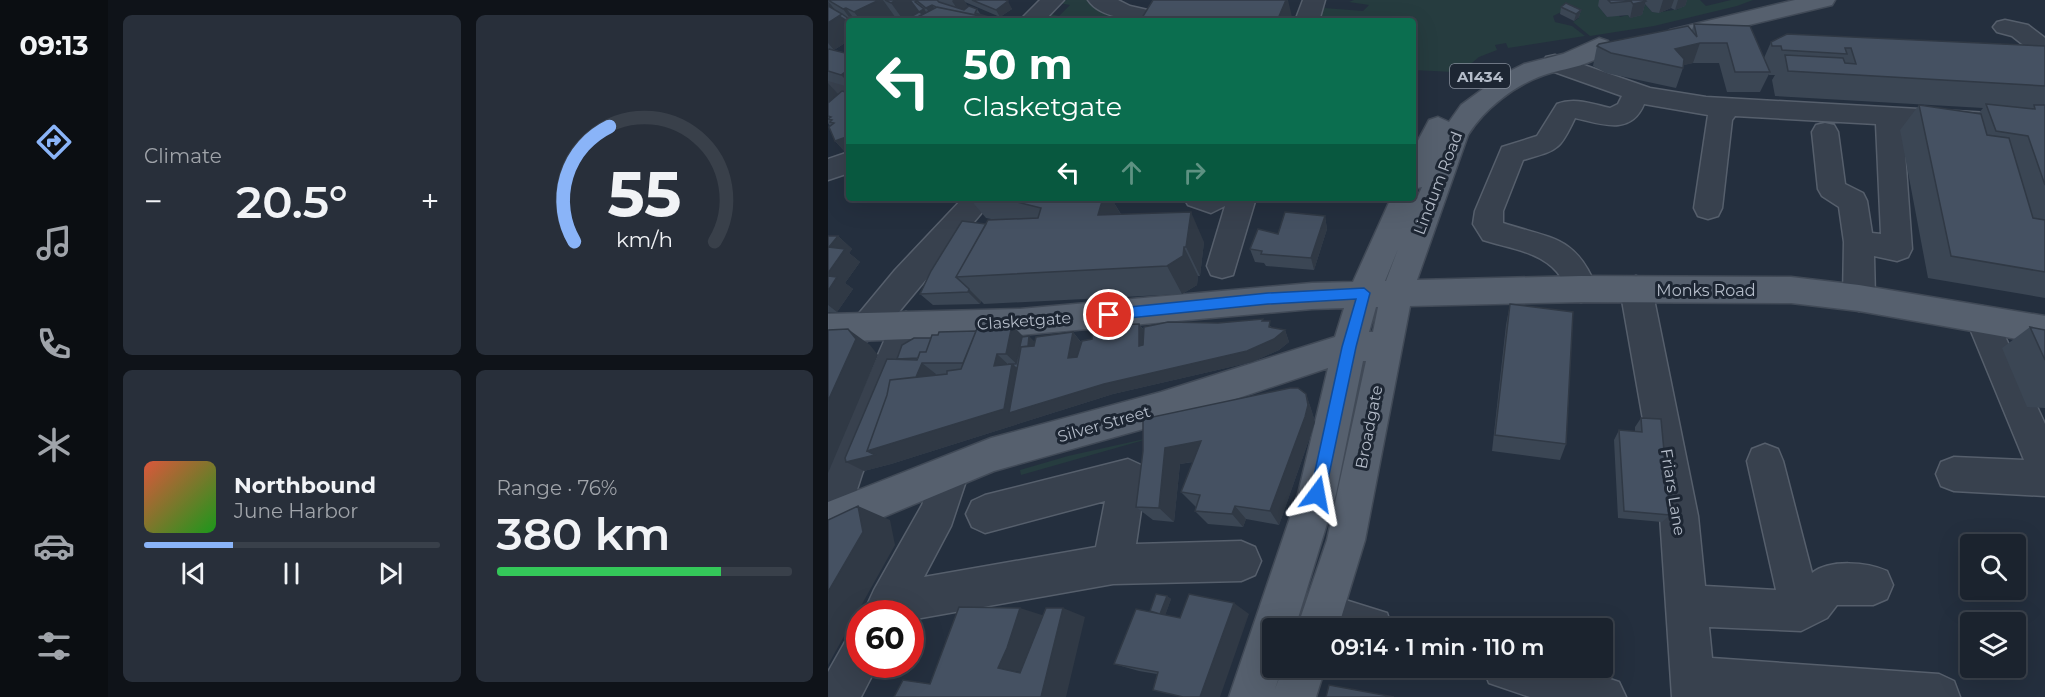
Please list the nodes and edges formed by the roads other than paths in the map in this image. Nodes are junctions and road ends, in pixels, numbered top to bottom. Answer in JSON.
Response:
{"nodes":[{"id":1,"x":1099,"y":0,"type":"edge"},
{"id":2,"x":1314,"y":0,"type":"edge"},
{"id":3,"x":1824,"y":0,"type":"edge"},
{"id":4,"x":1794,"y":3,"type":"edge"},
{"id":5,"x":1157,"y":13,"type":"edge"},
{"id":6,"x":1308,"y":18,"type":"edge"},
{"id":7,"x":2005,"y":27,"type":"dead end"},
{"id":8,"x":1655,"y":38,"type":"edge"},
{"id":9,"x":2045,"y":50,"type":"edge"},
{"id":10,"x":1555,"y":63,"type":"junction"},
{"id":11,"x":828,"y":87,"type":"edge"},
{"id":12,"x":846,"y":93,"type":"edge"},
{"id":13,"x":1636,"y":93,"type":"junction"},
{"id":14,"x":1728,"y":107,"type":"junction"},
{"id":15,"x":1889,"y":116,"type":"junction"},
{"id":16,"x":2045,"y":125,"type":"edge"},
{"id":17,"x":1825,"y":132,"type":"dead end"},
{"id":18,"x":1416,"y":172,"type":"edge"},
{"id":19,"x":977,"y":201,"type":"edge"},
{"id":20,"x":1241,"y":201,"type":"edge"},
{"id":21,"x":1404,"y":201,"type":"edge"},
{"id":22,"x":1708,"y":208,"type":"dead end"},
{"id":23,"x":1859,"y":242,"type":"junction"},
{"id":24,"x":1222,"y":266,"type":"dead end"},
{"id":25,"x":1581,"y":289,"type":"junction"},
{"id":26,"x":1636,"y":289,"type":"junction"},
{"id":27,"x":1364,"y":293,"type":"junction"},
{"id":28,"x":1397,"y":293,"type":"junction"},
{"id":29,"x":1859,"y":298,"type":"junction"},
{"id":30,"x":1982,"y":320,"type":"junction"},
{"id":31,"x":906,"y":326,"type":"junction"},
{"id":32,"x":867,"y":327,"type":"junction"},
{"id":33,"x":828,"y":328,"type":"edge"},
{"id":34,"x":2045,"y":330,"type":"edge"},
{"id":35,"x":1386,"y":346,"type":"junction"},
{"id":36,"x":1349,"y":347,"type":"junction"},
{"id":37,"x":1765,"y":461,"type":"dead end"},
{"id":38,"x":2045,"y":465,"type":"edge"},
{"id":39,"x":951,"y":472,"type":"junction"},
{"id":40,"x":1954,"y":474,"type":"dead end"},
{"id":41,"x":2045,"y":478,"type":"edge"},
{"id":42,"x":985,"y":513,"type":"dead end"},
{"id":43,"x":829,"y":521,"type":"edge"},
{"id":44,"x":1241,"y":561,"type":"dead end"},
{"id":45,"x":1113,"y":564,"type":"junction"},
{"id":46,"x":1873,"y":585,"type":"dead end"},
{"id":47,"x":890,"y":600,"type":"edge"},
{"id":48,"x":924,"y":601,"type":"edge"},
{"id":49,"x":1687,"y":606,"type":"junction"},
{"id":50,"x":1801,"y":611,"type":"junction"},
{"id":51,"x":1277,"y":618,"type":"edge"},
{"id":52,"x":1321,"y":618,"type":"edge"},
{"id":53,"x":1262,"y":665,"type":"edge"},
{"id":54,"x":848,"y":678,"type":"edge"},
{"id":55,"x":1301,"y":678,"type":"edge"},
{"id":56,"x":1538,"y":678,"type":"edge"},
{"id":57,"x":1693,"y":688,"type":"edge"},
{"id":58,"x":1939,"y":696,"type":"edge"},
{"id":59,"x":838,"y":697,"type":"edge"},
{"id":60,"x":1251,"y":697,"type":"edge"},
{"id":61,"x":1294,"y":697,"type":"edge"},
{"id":62,"x":1604,"y":697,"type":"edge"}],
"edges":[{"from":1,"to":5,"type":"street"},
{"from":2,"to":6,"type":"street"},
{"from":3,"to":4,"type":"main road"},
{"from":4,"to":8,"type":"main road"},
{"from":7,"to":9,"type":"street"},
{"from":10,"to":13,"type":"street"},
{"from":10,"to":18,"type":"main road","name":"Lindum Road","number":"A1434"},
{"from":10,"to":28,"type":"main road","name":"Lindum Road","number":"A1434"},
{"from":11,"to":12,"type":"street"},
{"from":13,"to":14,"type":"street"},
{"from":13,"to":25,"type":"street"},
{"from":14,"to":15,"type":"street"},
{"from":14,"to":22,"type":"street"},
{"from":15,"to":16,"type":"street"},
{"from":15,"to":23,"type":"street"},
{"from":17,"to":23,"type":"street"},
{"from":19,"to":32,"type":"street"},
{"from":20,"to":24,"type":"street"},
{"from":21,"to":27,"type":"main road","name":"Lindum Road"},
{"from":23,"to":29,"type":"street"},
{"from":25,"to":26,"type":"main road","name":"Monks Road"},
{"from":25,"to":28,"type":"main road","name":"Monks Road"},
{"from":26,"to":29,"type":"main road","name":"Monks Road"},
{"from":26,"to":49,"type":"street","name":"Friars Lane"},
{"from":27,"to":28,"type":"main road","name":"Monks Road"},
{"from":27,"to":31,"type":"main road","name":"Clasketgate"},
{"from":27,"to":36,"type":"main road"},
{"from":28,"to":35,"type":"main road","name":"Broadgate","number":"A1434"},
{"from":28,"to":36,"type":"main road"},
{"from":29,"to":30,"type":"main road","name":"Monks Road"},
{"from":30,"to":34,"type":"main road","name":"Monks Road"},
{"from":30,"to":38,"type":"street"},
{"from":31,"to":32,"type":"main road","name":"Clasketgate"},
{"from":31,"to":43,"type":"street"},
{"from":32,"to":33,"type":"main road","name":"Clasketgate"},
{"from":35,"to":36,"type":"main road","name":"Silver Street"},
{"from":35,"to":52,"type":"main road","name":"Broadgate","number":"A1434"},
{"from":36,"to":39,"type":"main road","name":"Silver Street"},
{"from":36,"to":51,"type":"main road"},
{"from":37,"to":50,"type":"street"},
{"from":39,"to":43,"type":"main road","name":"Silver Street"},
{"from":39,"to":47,"type":"street"},
{"from":40,"to":41,"type":"street"},
{"from":42,"to":45,"type":"street"},
{"from":44,"to":45,"type":"street"},
{"from":45,"to":48,"type":"street"},
{"from":46,"to":50,"type":"street"},
{"from":49,"to":50,"type":"street"},
{"from":49,"to":57,"type":"street","name":"Friars Lane"},
{"from":53,"to":60,"type":"main road"},
{"from":54,"to":59,"type":"street"},
{"from":55,"to":61,"type":"main road"},
{"from":56,"to":62,"type":"street"},
{"from":57,"to":58,"type":"street"}]}
